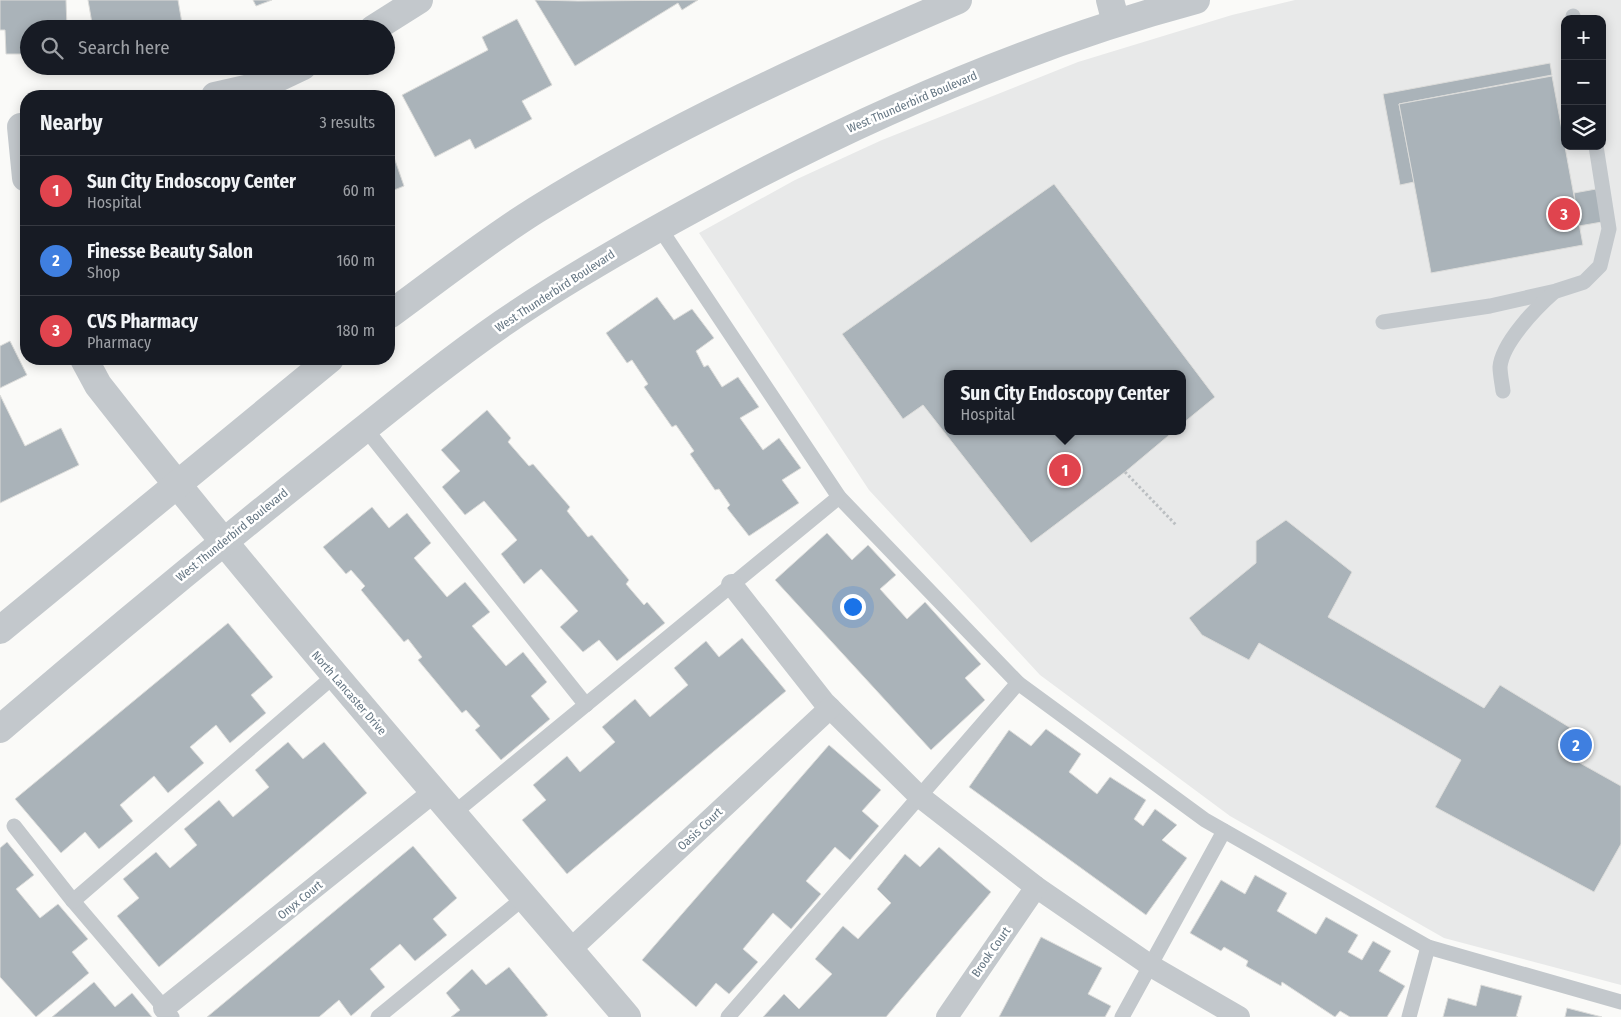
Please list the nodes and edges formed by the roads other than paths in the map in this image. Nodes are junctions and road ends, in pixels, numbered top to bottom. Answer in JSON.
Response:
{"nodes":[{"id":1,"x":419,"y":0,"type":"edge"},
{"id":2,"x":958,"y":0,"type":"edge"},
{"id":3,"x":1196,"y":0,"type":"edge"},
{"id":4,"x":1113,"y":12,"type":"edge"},
{"id":5,"x":388,"y":20,"type":"edge"},
{"id":6,"x":284,"y":75,"type":"edge"},
{"id":7,"x":241,"y":90,"type":"edge"},
{"id":8,"x":16,"y":126,"type":"edge"},
{"id":9,"x":20,"y":147,"type":"edge"},
{"id":10,"x":1597,"y":150,"type":"edge"},
{"id":11,"x":659,"y":228,"type":"junction"},
{"id":12,"x":1556,"y":291,"type":"junction"},
{"id":13,"x":395,"y":311,"type":"edge"},
{"id":14,"x":1383,"y":322,"type":"dead end"},
{"id":15,"x":87,"y":365,"type":"edge"},
{"id":16,"x":323,"y":365,"type":"edge"},
{"id":17,"x":1503,"y":390,"type":"dead end"},
{"id":18,"x":365,"y":428,"type":"junction"},
{"id":19,"x":177,"y":486,"type":"junction"},
{"id":20,"x":839,"y":497,"type":"junction"},
{"id":21,"x":222,"y":542,"type":"junction"},
{"id":22,"x":732,"y":585,"type":"junction"},
{"id":23,"x":0,"y":630,"type":"edge"},
{"id":24,"x":334,"y":676,"type":"junction"},
{"id":25,"x":1018,"y":683,"type":"junction"},
{"id":26,"x":586,"y":705,"type":"junction"},
{"id":27,"x":830,"y":708,"type":"junction"},
{"id":28,"x":0,"y":729,"type":"edge"},
{"id":29,"x":435,"y":791,"type":"junction"},
{"id":30,"x":919,"y":796,"type":"junction"},
{"id":31,"x":454,"y":813,"type":"junction"},
{"id":32,"x":14,"y":826,"type":"dead end"},
{"id":33,"x":1224,"y":831,"type":"junction"},
{"id":34,"x":1036,"y":887,"type":"junction"},
{"id":35,"x":525,"y":897,"type":"junction"},
{"id":36,"x":73,"y":901,"type":"junction"},
{"id":37,"x":1428,"y":947,"type":"junction"},
{"id":38,"x":570,"y":950,"type":"junction"},
{"id":39,"x":1151,"y":966,"type":"junction"},
{"id":40,"x":1621,"y":1002,"type":"edge"},
{"id":41,"x":168,"y":1012,"type":"edge"},
{"id":42,"x":378,"y":1017,"type":"edge"},
{"id":43,"x":627,"y":1017,"type":"edge"},
{"id":44,"x":728,"y":1017,"type":"edge"},
{"id":45,"x":946,"y":1017,"type":"edge"},
{"id":46,"x":1122,"y":1017,"type":"edge"},
{"id":47,"x":1239,"y":1017,"type":"edge"},
{"id":48,"x":1409,"y":1017,"type":"edge"}],
"edges":[{"from":1,"to":5,"type":"street"},
{"from":2,"to":13,"type":"street"},
{"from":3,"to":4,"type":"street","name":"West Thunderbird Boulevard"},
{"from":4,"to":11,"type":"street","name":"West Thunderbird Boulevard"},
{"from":6,"to":7,"type":"street"},
{"from":8,"to":9,"type":"street"},
{"from":10,"to":12,"type":"lane"},
{"from":11,"to":18,"type":"street","name":"West Thunderbird Boulevard"},
{"from":11,"to":20,"type":"lane"},
{"from":12,"to":14,"type":"lane"},
{"from":12,"to":17,"type":"lane"},
{"from":15,"to":19,"type":"street","name":"North Lancaster Drive"},
{"from":16,"to":19,"type":"street"},
{"from":18,"to":21,"type":"street","name":"West Thunderbird Boulevard"},
{"from":18,"to":26,"type":"lane"},
{"from":19,"to":21,"type":"street","name":"North Lancaster Drive"},
{"from":19,"to":23,"type":"street"},
{"from":20,"to":22,"type":"lane"},
{"from":20,"to":25,"type":"lane"},
{"from":21,"to":24,"type":"street","name":"North Lancaster Drive"},
{"from":21,"to":28,"type":"street","name":"West Thunderbird Boulevard"},
{"from":22,"to":26,"type":"lane"},
{"from":22,"to":27,"type":"street"},
{"from":24,"to":29,"type":"street","name":"North Lancaster Drive"},
{"from":24,"to":36,"type":"lane"},
{"from":25,"to":30,"type":"lane"},
{"from":25,"to":33,"type":"lane"},
{"from":26,"to":31,"type":"lane"},
{"from":27,"to":30,"type":"street"},
{"from":27,"to":38,"type":"street","name":"Oasis Court"},
{"from":29,"to":31,"type":"street","name":"North Lancaster Drive"},
{"from":29,"to":41,"type":"street","name":"Onyx Court"},
{"from":30,"to":34,"type":"street"},
{"from":30,"to":44,"type":"lane"},
{"from":31,"to":35,"type":"street","name":"North Lancaster Drive"},
{"from":32,"to":36,"type":"lane"},
{"from":33,"to":37,"type":"lane"},
{"from":33,"to":39,"type":"lane"},
{"from":34,"to":39,"type":"street"},
{"from":34,"to":45,"type":"street","name":"Brook Court"},
{"from":35,"to":38,"type":"street","name":"North Lancaster Drive"},
{"from":35,"to":42,"type":"lane"},
{"from":36,"to":41,"type":"lane"},
{"from":37,"to":40,"type":"lane"},
{"from":37,"to":48,"type":"lane"},
{"from":38,"to":43,"type":"street","name":"North Lancaster Drive"},
{"from":39,"to":46,"type":"lane"},
{"from":39,"to":47,"type":"street"}]}
